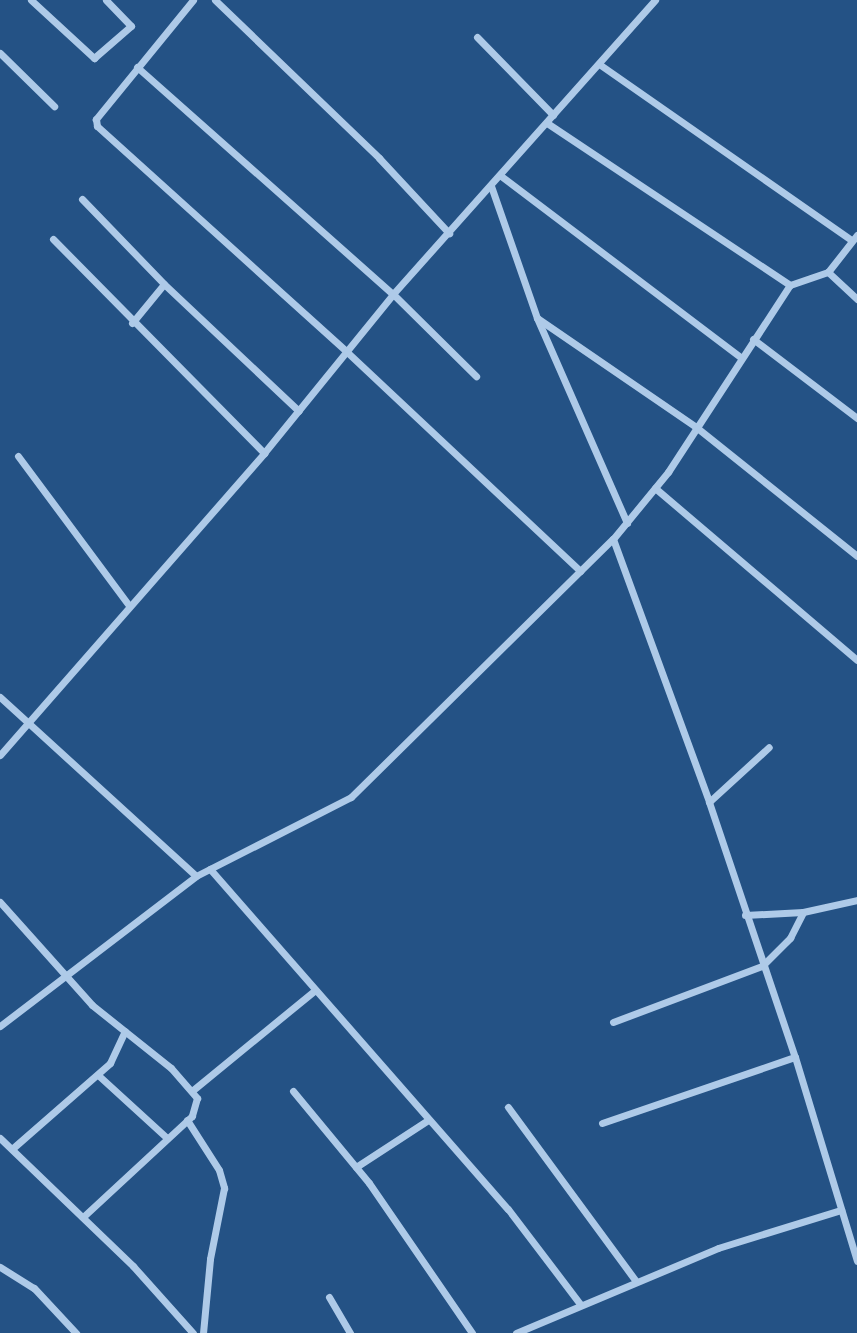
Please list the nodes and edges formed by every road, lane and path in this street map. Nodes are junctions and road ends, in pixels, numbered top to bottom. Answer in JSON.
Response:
{"nodes":[{"id":1,"x":31,"y":0,"type":"edge"},
{"id":2,"x":106,"y":0,"type":"edge"},
{"id":3,"x":193,"y":0,"type":"edge"},
{"id":4,"x":215,"y":0,"type":"edge"},
{"id":5,"x":655,"y":0,"type":"edge"},
{"id":6,"x":477,"y":37,"type":"dead end"},
{"id":7,"x":0,"y":52,"type":"edge"},
{"id":8,"x":599,"y":64,"type":"junction"},
{"id":9,"x":137,"y":66,"type":"junction"},
{"id":10,"x":54,"y":106,"type":"dead end"},
{"id":11,"x":552,"y":115,"type":"junction"},
{"id":12,"x":547,"y":123,"type":"junction"},
{"id":13,"x":501,"y":176,"type":"junction"},
{"id":14,"x":491,"y":186,"type":"junction"},
{"id":15,"x":82,"y":199,"type":"dead end"},
{"id":16,"x":449,"y":233,"type":"junction"},
{"id":17,"x":854,"y":238,"type":"edge"},
{"id":18,"x":53,"y":239,"type":"dead end"},
{"id":19,"x":828,"y":272,"type":"junction"},
{"id":20,"x":164,"y":284,"type":"junction"},
{"id":21,"x":790,"y":285,"type":"junction"},
{"id":22,"x":393,"y":294,"type":"junction"},
{"id":23,"x":857,"y":299,"type":"edge"},
{"id":24,"x":537,"y":318,"type":"junction"},
{"id":25,"x":132,"y":323,"type":"junction"},
{"id":26,"x":753,"y":340,"type":"junction"},
{"id":27,"x":347,"y":352,"type":"junction"},
{"id":28,"x":740,"y":357,"type":"junction"},
{"id":29,"x":476,"y":376,"type":"dead end"},
{"id":30,"x":299,"y":411,"type":"junction"},
{"id":31,"x":857,"y":418,"type":"edge"},
{"id":32,"x":696,"y":427,"type":"junction"},
{"id":33,"x":264,"y":453,"type":"junction"},
{"id":34,"x":18,"y":456,"type":"dead end"},
{"id":35,"x":655,"y":488,"type":"junction"},
{"id":36,"x":627,"y":523,"type":"junction"},
{"id":37,"x":614,"y":540,"type":"junction"},
{"id":38,"x":857,"y":555,"type":"edge"},
{"id":39,"x":580,"y":571,"type":"junction"},
{"id":40,"x":128,"y":604,"type":"junction"},
{"id":41,"x":857,"y":660,"type":"edge"},
{"id":42,"x":0,"y":697,"type":"edge"},
{"id":43,"x":29,"y":723,"type":"junction"},
{"id":44,"x":769,"y":747,"type":"dead end"},
{"id":45,"x":0,"y":755,"type":"edge"},
{"id":46,"x":709,"y":802,"type":"junction"},
{"id":47,"x":210,"y":869,"type":"junction"},
{"id":48,"x":195,"y":876,"type":"junction"},
{"id":49,"x":857,"y":900,"type":"edge"},
{"id":50,"x":0,"y":902,"type":"edge"},
{"id":51,"x":803,"y":912,"type":"junction"},
{"id":52,"x":745,"y":915,"type":"junction"},
{"id":53,"x":762,"y":966,"type":"junction"},
{"id":54,"x":65,"y":974,"type":"junction"},
{"id":55,"x":314,"y":992,"type":"junction"},
{"id":56,"x":613,"y":1021,"type":"dead end"},
{"id":57,"x":0,"y":1026,"type":"edge"},
{"id":58,"x":125,"y":1031,"type":"junction"},
{"id":59,"x":795,"y":1057,"type":"junction"},
{"id":60,"x":98,"y":1074,"type":"junction"},
{"id":61,"x":193,"y":1090,"type":"junction"},
{"id":62,"x":293,"y":1091,"type":"dead end"},
{"id":63,"x":508,"y":1107,"type":"dead end"},
{"id":64,"x":187,"y":1120,"type":"junction"},
{"id":65,"x":428,"y":1120,"type":"junction"},
{"id":66,"x":602,"y":1123,"type":"dead end"},
{"id":67,"x":0,"y":1138,"type":"edge"},
{"id":68,"x":167,"y":1138,"type":"junction"},
{"id":69,"x":13,"y":1148,"type":"junction"},
{"id":70,"x":356,"y":1167,"type":"junction"},
{"id":71,"x":841,"y":1210,"type":"junction"},
{"id":72,"x":83,"y":1217,"type":"junction"},
{"id":73,"x":853,"y":1236,"type":"edge"},
{"id":74,"x":857,"y":1261,"type":"edge"},
{"id":75,"x":0,"y":1267,"type":"edge"},
{"id":76,"x":636,"y":1281,"type":"junction"},
{"id":77,"x":329,"y":1297,"type":"dead end"},
{"id":78,"x":580,"y":1304,"type":"junction"},
{"id":79,"x":76,"y":1333,"type":"edge"},
{"id":80,"x":193,"y":1333,"type":"edge"},
{"id":81,"x":203,"y":1333,"type":"edge"},
{"id":82,"x":350,"y":1333,"type":"edge"},
{"id":83,"x":472,"y":1333,"type":"edge"},
{"id":84,"x":516,"y":1333,"type":"edge"}],
"edges":[{"from":1,"to":2,"type":"street"},
{"from":3,"to":9,"type":"street"},
{"from":4,"to":16,"type":"street"},
{"from":5,"to":8,"type":"street"},
{"from":6,"to":11,"type":"street"},
{"from":7,"to":10,"type":"street"},
{"from":8,"to":11,"type":"street"},
{"from":8,"to":17,"type":"street"},
{"from":9,"to":22,"type":"street"},
{"from":9,"to":27,"type":"street"},
{"from":11,"to":12,"type":"street"},
{"from":12,"to":13,"type":"street"},
{"from":12,"to":21,"type":"street"},
{"from":13,"to":14,"type":"street"},
{"from":13,"to":28,"type":"street"},
{"from":14,"to":16,"type":"street"},
{"from":14,"to":24,"type":"street"},
{"from":15,"to":20,"type":"street"},
{"from":16,"to":22,"type":"street"},
{"from":17,"to":19,"type":"street"},
{"from":18,"to":25,"type":"street"},
{"from":19,"to":21,"type":"street"},
{"from":19,"to":23,"type":"street"},
{"from":20,"to":25,"type":"street"},
{"from":20,"to":30,"type":"street"},
{"from":21,"to":26,"type":"street"},
{"from":22,"to":27,"type":"street"},
{"from":22,"to":29,"type":"street"},
{"from":24,"to":32,"type":"street"},
{"from":24,"to":36,"type":"street"},
{"from":25,"to":33,"type":"street"},
{"from":26,"to":28,"type":"street"},
{"from":26,"to":31,"type":"street"},
{"from":27,"to":30,"type":"street"},
{"from":27,"to":39,"type":"street"},
{"from":28,"to":32,"type":"street"},
{"from":30,"to":33,"type":"street"},
{"from":32,"to":35,"type":"street"},
{"from":32,"to":38,"type":"street"},
{"from":33,"to":40,"type":"street"},
{"from":34,"to":40,"type":"street"},
{"from":35,"to":36,"type":"street"},
{"from":35,"to":41,"type":"street"},
{"from":36,"to":37,"type":"street"},
{"from":37,"to":39,"type":"street"},
{"from":37,"to":46,"type":"street"},
{"from":39,"to":47,"type":"street"},
{"from":40,"to":43,"type":"street"},
{"from":42,"to":43,"type":"street"},
{"from":43,"to":45,"type":"street"},
{"from":43,"to":48,"type":"street"},
{"from":44,"to":46,"type":"street"},
{"from":46,"to":52,"type":"street"},
{"from":47,"to":48,"type":"street"},
{"from":47,"to":55,"type":"street"},
{"from":48,"to":54,"type":"street"},
{"from":49,"to":51,"type":"street"},
{"from":50,"to":54,"type":"street"},
{"from":51,"to":52,"type":"street"},
{"from":51,"to":53,"type":"street"},
{"from":52,"to":53,"type":"street"},
{"from":53,"to":56,"type":"street"},
{"from":53,"to":59,"type":"street"},
{"from":54,"to":57,"type":"street"},
{"from":54,"to":58,"type":"street"},
{"from":55,"to":61,"type":"street"},
{"from":55,"to":65,"type":"street"},
{"from":58,"to":60,"type":"street"},
{"from":58,"to":61,"type":"street"},
{"from":59,"to":66,"type":"street"},
{"from":59,"to":71,"type":"street"},
{"from":60,"to":68,"type":"street"},
{"from":60,"to":69,"type":"street"},
{"from":61,"to":64,"type":"street"},
{"from":62,"to":70,"type":"street"},
{"from":63,"to":76,"type":"street"},
{"from":64,"to":68,"type":"street"},
{"from":64,"to":81,"type":"street"},
{"from":65,"to":70,"type":"street"},
{"from":65,"to":78,"type":"street"},
{"from":67,"to":69,"type":"street"},
{"from":68,"to":72,"type":"street"},
{"from":69,"to":72,"type":"street"},
{"from":70,"to":83,"type":"street"},
{"from":71,"to":73,"type":"street"},
{"from":71,"to":76,"type":"street"},
{"from":72,"to":80,"type":"street"},
{"from":73,"to":74,"type":"street"},
{"from":75,"to":79,"type":"street"},
{"from":76,"to":78,"type":"street"},
{"from":77,"to":82,"type":"street"},
{"from":78,"to":84,"type":"street"}]}
